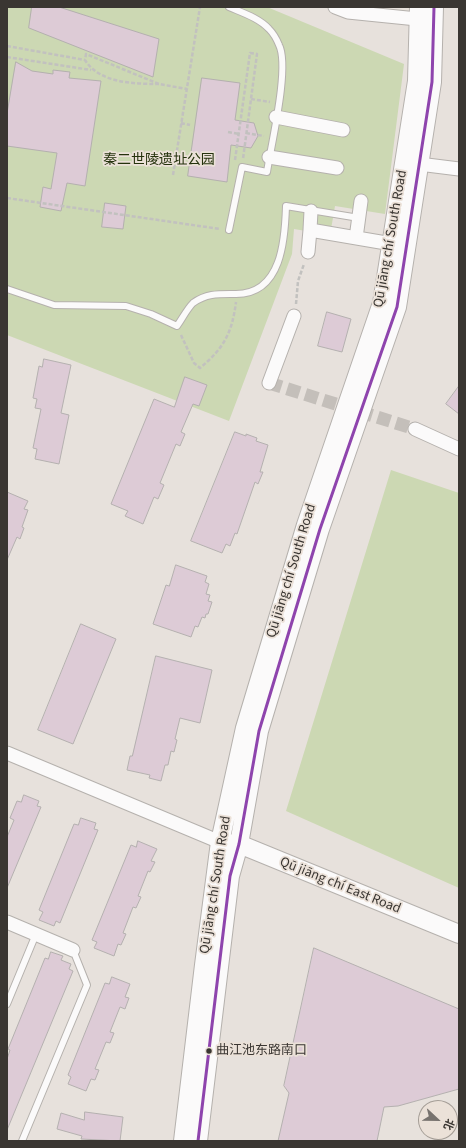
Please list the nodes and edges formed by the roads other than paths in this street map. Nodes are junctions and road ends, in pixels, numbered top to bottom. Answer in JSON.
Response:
{"nodes":[{"id":1,"x":229,"y":7,"type":"edge"},
{"id":2,"x":335,"y":7,"type":"edge"},
{"id":3,"x":426,"y":14,"type":"edge"},
{"id":4,"x":276,"y":117,"type":"junction"},
{"id":5,"x":343,"y":130,"type":"dead end"},
{"id":6,"x":269,"y":157,"type":"junction"},
{"id":7,"x":419,"y":164,"type":"junction"},
{"id":8,"x":337,"y":168,"type":"dead end"},
{"id":9,"x":459,"y":169,"type":"edge"},
{"id":10,"x":362,"y":201,"type":"dead end"},
{"id":11,"x":312,"y":211,"type":"junction"},
{"id":12,"x":359,"y":218,"type":"junction"},
{"id":13,"x":229,"y":230,"type":"road end"},
{"id":14,"x":310,"y":230,"type":"junction"},
{"id":15,"x":356,"y":238,"type":"junction"},
{"id":16,"x":392,"y":244,"type":"junction"},
{"id":17,"x":308,"y":252,"type":"road end"},
{"id":18,"x":7,"y":289,"type":"edge"},
{"id":19,"x":294,"y":316,"type":"road end"},
{"id":20,"x":269,"y":383,"type":"dead end"},
{"id":21,"x":415,"y":428,"type":"tunnel mouth"},
{"id":22,"x":459,"y":449,"type":"edge"},
{"id":23,"x":7,"y":752,"type":"edge"},
{"id":24,"x":220,"y":842,"type":"junction"},
{"id":25,"x":239,"y":844,"type":"junction"},
{"id":26,"x":7,"y":922,"type":"edge"},
{"id":27,"x":36,"y":934,"type":"junction"},
{"id":28,"x":459,"y":934,"type":"edge"},
{"id":29,"x":73,"y":950,"type":"joint"},
{"id":30,"x":7,"y":1004,"type":"edge"},
{"id":31,"x":22,"y":1141,"type":"edge"},
{"id":32,"x":183,"y":1141,"type":"edge"},
{"id":33,"x":198,"y":1141,"type":"edge"}],
"edges":[{"from":1,"to":4,"type":"lane"},
{"from":2,"to":3,"type":"street"},
{"from":3,"to":7,"type":"main road","name":"Qū jiāng chí South Road"},
{"from":3,"to":16,"type":"main road","name":"Qū jiāng chí South Road"},
{"from":4,"to":5,"type":"street"},
{"from":4,"to":6,"type":"lane"},
{"from":6,"to":8,"type":"street"},
{"from":6,"to":13,"type":"lane"},
{"from":7,"to":9,"type":"street"},
{"from":7,"to":25,"type":"main road","name":"Qū jiāng chí South Road"},
{"from":10,"to":12,"type":"street"},
{"from":11,"to":12,"type":"lane"},
{"from":11,"to":14,"type":"street"},
{"from":11,"to":18,"type":"lane"},
{"from":12,"to":15,"type":"street"},
{"from":14,"to":15,"type":"street"},
{"from":14,"to":17,"type":"street"},
{"from":15,"to":16,"type":"street"},
{"from":16,"to":24,"type":"main road","name":"Qū jiāng chí South Road"},
{"from":19,"to":20,"type":"street"},
{"from":21,"to":22,"type":"street"},
{"from":23,"to":24,"type":"street"},
{"from":24,"to":25,"type":"main road","name":"Qū jiāng chí East Road"},
{"from":24,"to":32,"type":"main road","name":"Qū jiāng chí South Road"},
{"from":25,"to":28,"type":"main road","name":"Qū jiāng chí East Road"},
{"from":25,"to":33,"type":"main road","name":"Qū jiāng chí South Road"},
{"from":26,"to":27,"type":"street"},
{"from":27,"to":29,"type":"street"},
{"from":27,"to":30,"type":"lane"},
{"from":29,"to":31,"type":"lane"}]}
